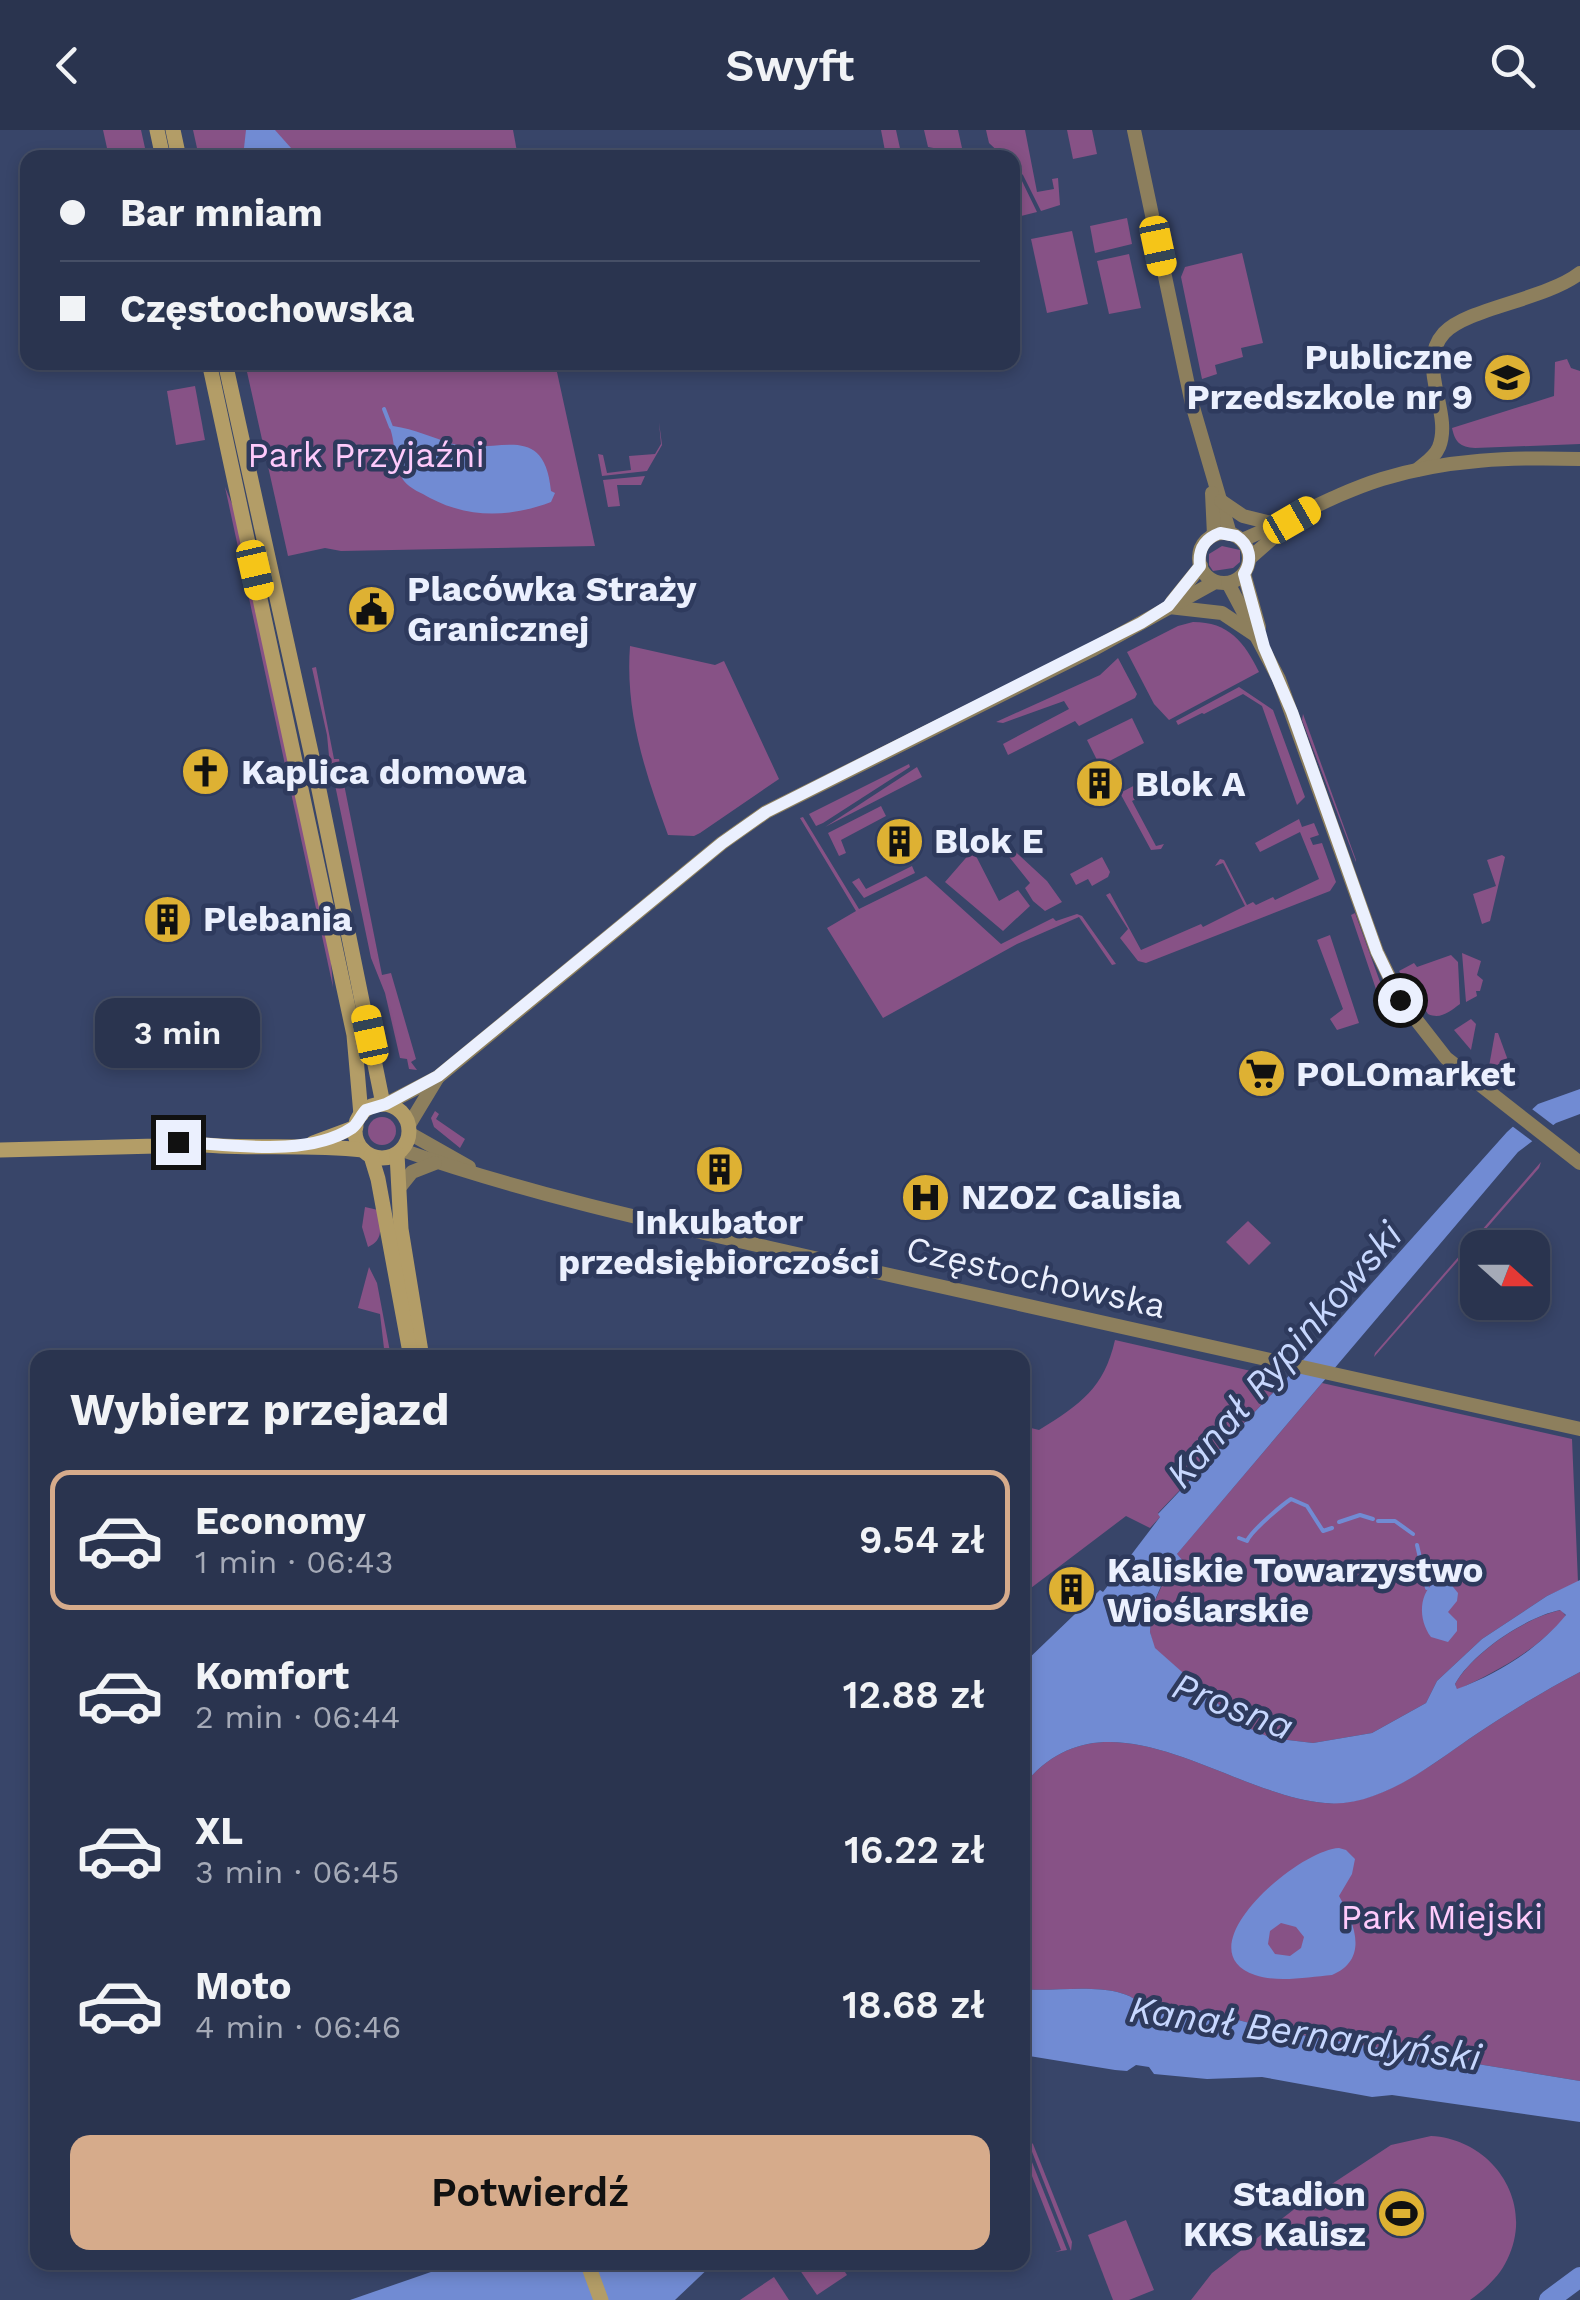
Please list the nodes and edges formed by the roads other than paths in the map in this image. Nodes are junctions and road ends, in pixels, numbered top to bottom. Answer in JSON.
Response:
{"nodes":[{"id":1,"x":1134,"y":130,"type":"edge"},
{"id":2,"x":1580,"y":273,"type":"edge"},
{"id":3,"x":211,"y":370,"type":"edge"},
{"id":4,"x":227,"y":370,"type":"edge"},
{"id":5,"x":1441,"y":435,"type":"junction"},
{"id":6,"x":1580,"y":459,"type":"edge"},
{"id":7,"x":1476,"y":460,"type":"junction"},
{"id":8,"x":1417,"y":470,"type":"junction"},
{"id":9,"x":1212,"y":477,"type":"junction"},
{"id":10,"x":1220,"y":501,"type":"junction"},
{"id":11,"x":1285,"y":523,"type":"junction"},
{"id":12,"x":1229,"y":536,"type":"junction"},
{"id":13,"x":1250,"y":558,"type":"junction"},
{"id":14,"x":1200,"y":566,"type":"junction"},
{"id":15,"x":1244,"y":574,"type":"junction"},
{"id":16,"x":1222,"y":582,"type":"junction"},
{"id":17,"x":1168,"y":606,"type":"junction"},
{"id":18,"x":1264,"y":647,"type":"junction"},
{"id":19,"x":438,"y":1076,"type":"junction"},
{"id":20,"x":380,"y":1080,"type":"junction"},
{"id":21,"x":411,"y":1092,"type":"junction"},
{"id":22,"x":385,"y":1104,"type":"junction"},
{"id":23,"x":358,"y":1121,"type":"junction"},
{"id":24,"x":409,"y":1129,"type":"junction"},
{"id":25,"x":309,"y":1145,"type":"junction"},
{"id":26,"x":0,"y":1150,"type":"edge"},
{"id":27,"x":400,"y":1152,"type":"junction"},
{"id":28,"x":367,"y":1153,"type":"junction"},
{"id":29,"x":439,"y":1162,"type":"junction"},
{"id":30,"x":1580,"y":1163,"type":"edge"},
{"id":31,"x":482,"y":1177,"type":"junction"},
{"id":32,"x":400,"y":1187,"type":"junction"},
{"id":33,"x":410,"y":1350,"type":"edge"},
{"id":34,"x":421,"y":1350,"type":"edge"},
{"id":35,"x":1580,"y":1429,"type":"edge"},
{"id":36,"x":590,"y":2270,"type":"edge"},
{"id":37,"x":601,"y":2300,"type":"edge"}],
"edges":[{"from":1,"to":9,"type":"street"},
{"from":2,"to":5,"type":"street"},
{"from":3,"to":23,"type":"main road"},
{"from":4,"to":20,"type":"main road"},
{"from":5,"to":7,"type":"street"},
{"from":5,"to":8,"type":"street"},
{"from":6,"to":7,"type":"street"},
{"from":7,"to":8,"type":"street"},
{"from":8,"to":11,"type":"street"},
{"from":9,"to":10,"type":"street"},
{"from":9,"to":12,"type":"street"},
{"from":10,"to":11,"type":"street"},
{"from":10,"to":12,"type":"street"},
{"from":11,"to":12,"type":"street"},
{"from":11,"to":13,"type":"street"},
{"from":12,"to":13,"type":"street"},
{"from":12,"to":14,"type":"street"},
{"from":13,"to":15,"type":"street"},
{"from":14,"to":16,"type":"street"},
{"from":14,"to":17,"type":"street"},
{"from":15,"to":16,"type":"street"},
{"from":15,"to":18,"type":"street"},
{"from":16,"to":17,"type":"street"},
{"from":16,"to":18,"type":"street"},
{"from":17,"to":18,"type":"street"},
{"from":17,"to":19,"type":"street"},
{"from":18,"to":30,"type":"street"},
{"from":19,"to":21,"type":"street"},
{"from":19,"to":24,"type":"street"},
{"from":20,"to":21,"type":"street"},
{"from":20,"to":22,"type":"main road"},
{"from":21,"to":22,"type":"street"},
{"from":22,"to":23,"type":"main road"},
{"from":22,"to":24,"type":"main road"},
{"from":23,"to":25,"type":"main road"},
{"from":23,"to":28,"type":"main road"},
{"from":24,"to":27,"type":"main road"},
{"from":24,"to":31,"type":"street","name":"Częstochowska"},
{"from":25,"to":26,"type":"main road"},
{"from":25,"to":28,"type":"main road"},
{"from":27,"to":28,"type":"main road"},
{"from":27,"to":29,"type":"street","name":"Częstochowska"},
{"from":27,"to":32,"type":"main road"},
{"from":28,"to":33,"type":"main road"},
{"from":29,"to":31,"type":"street","name":"Częstochowska"},
{"from":29,"to":32,"type":"street"},
{"from":31,"to":35,"type":"street","name":"Częstochowska"},
{"from":32,"to":34,"type":"main road"},
{"from":36,"to":37,"type":"main road"}]}
